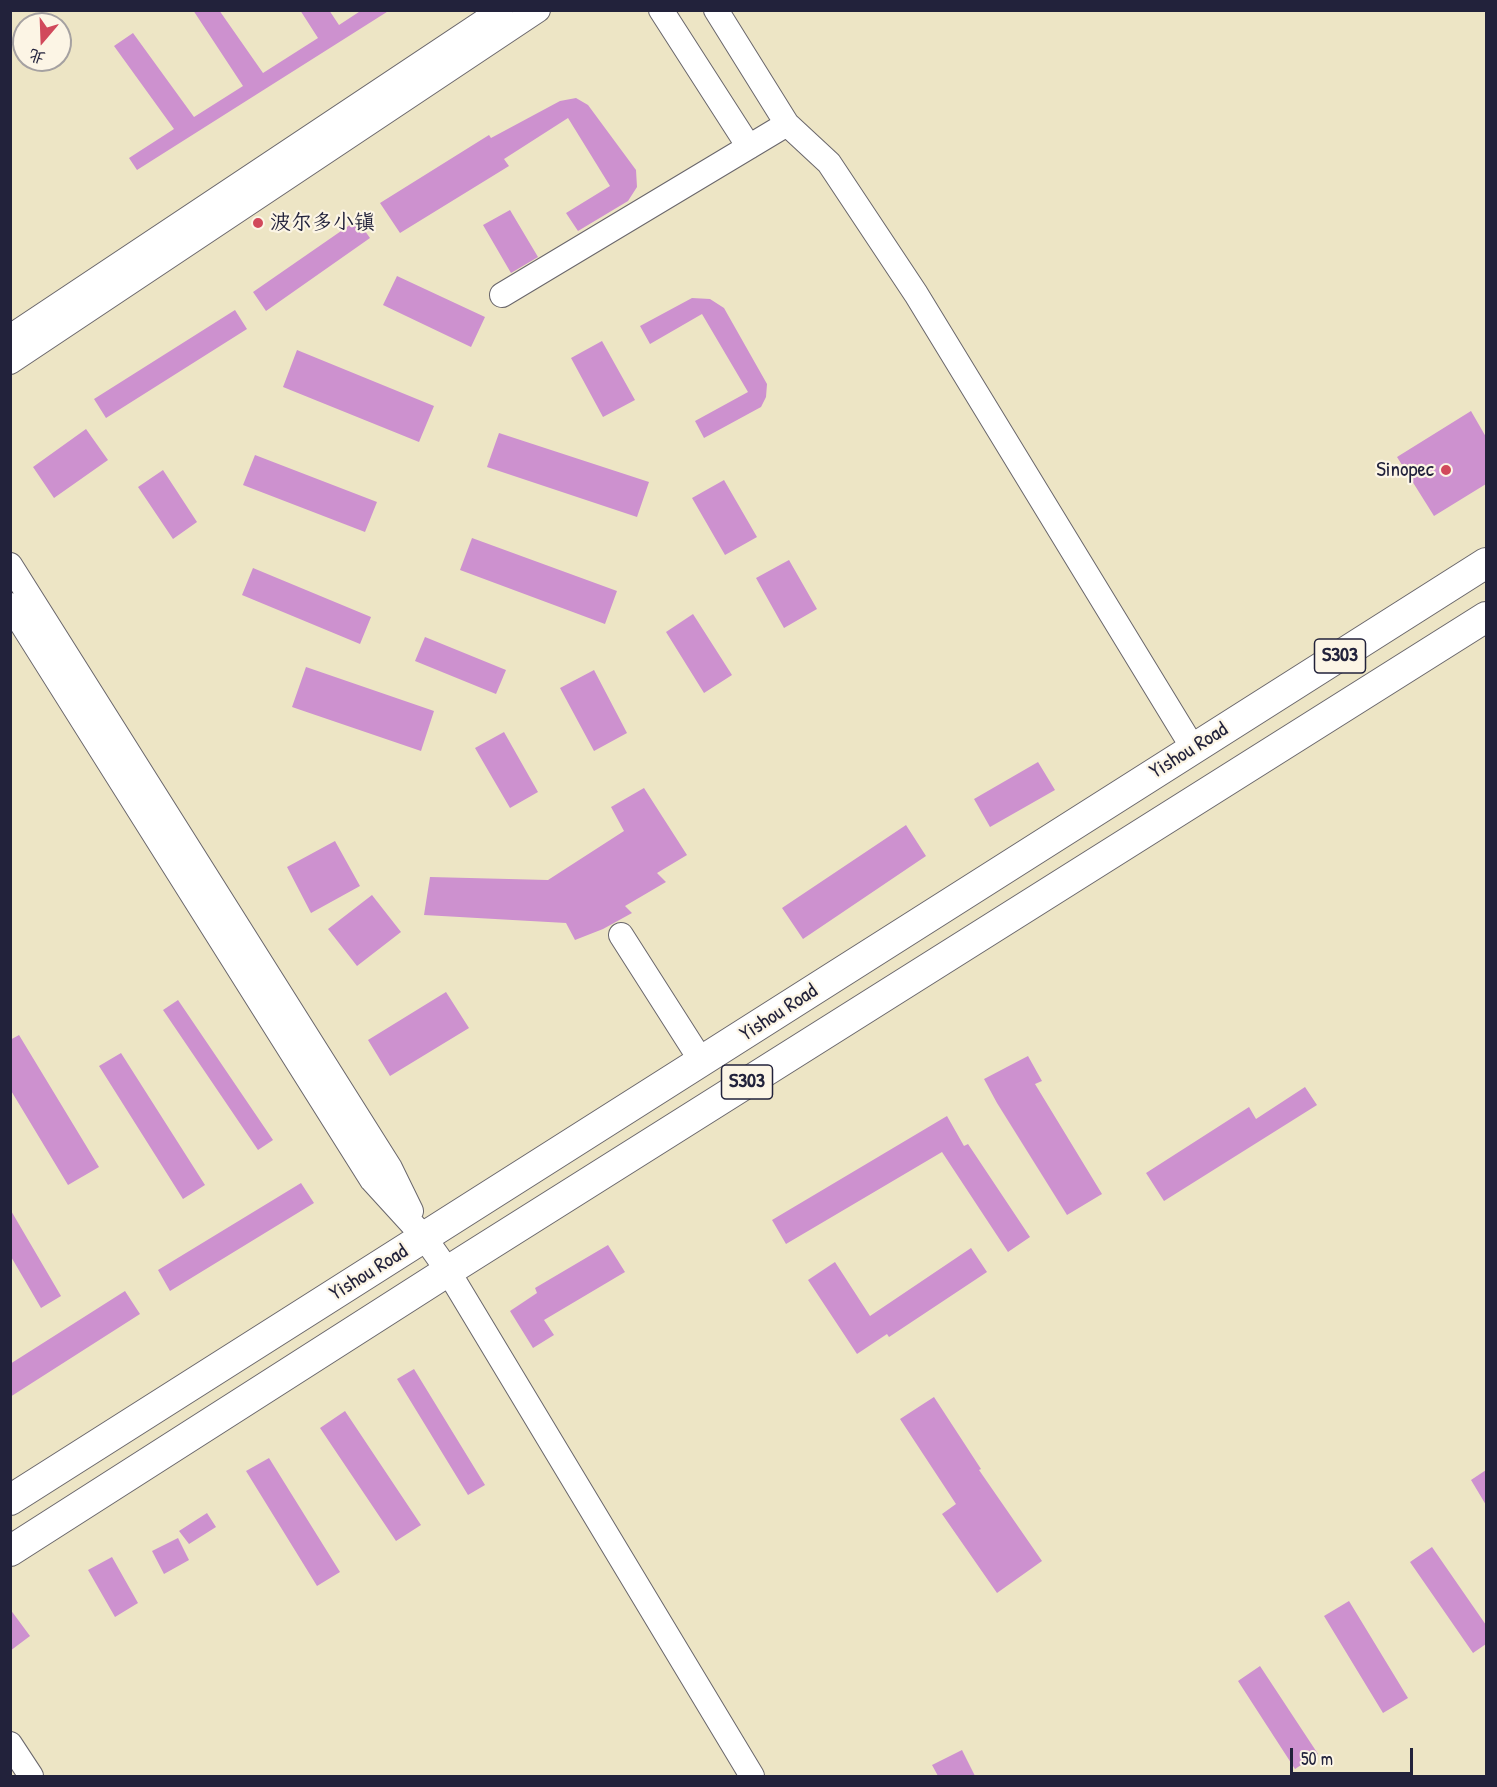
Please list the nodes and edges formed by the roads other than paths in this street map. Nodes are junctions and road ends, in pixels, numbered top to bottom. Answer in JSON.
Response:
{"nodes":[{"id":1,"x":501,"y":10,"type":"edge"},
{"id":2,"x":538,"y":10,"type":"edge"},
{"id":3,"x":662,"y":10,"type":"edge"},
{"id":4,"x":716,"y":10,"type":"edge"},
{"id":5,"x":787,"y":124,"type":"junction"},
{"id":6,"x":749,"y":147,"type":"junction"},
{"id":7,"x":502,"y":295,"type":"dead end"},
{"id":8,"x":10,"y":337,"type":"edge"},
{"id":9,"x":10,"y":362,"type":"edge"},
{"id":10,"x":1486,"y":563,"type":"edge"},
{"id":11,"x":10,"y":565,"type":"edge"},
{"id":12,"x":10,"y":605,"type":"edge"},
{"id":13,"x":1404,"y":615,"type":"junction"},
{"id":14,"x":1486,"y":617,"type":"edge"},
{"id":15,"x":1429,"y":654,"type":"junction"},
{"id":16,"x":1193,"y":748,"type":"junction"},
{"id":17,"x":621,"y":935,"type":"dead end"},
{"id":18,"x":702,"y":1062,"type":"junction"},
{"id":19,"x":424,"y":1237,"type":"junction"},
{"id":20,"x":448,"y":1271,"type":"junction"},
{"id":21,"x":10,"y":1500,"type":"edge"},
{"id":22,"x":10,"y":1551,"type":"edge"},
{"id":23,"x":10,"y":1744,"type":"edge"},
{"id":24,"x":31,"y":1776,"type":"edge"},
{"id":25,"x":752,"y":1776,"type":"edge"}],
"edges":[{"from":1,"to":8,"type":"street"},
{"from":2,"to":9,"type":"street"},
{"from":3,"to":6,"type":"street"},
{"from":4,"to":5,"type":"street"},
{"from":5,"to":6,"type":"street"},
{"from":5,"to":16,"type":"street"},
{"from":6,"to":7,"type":"street"},
{"from":10,"to":13,"type":"main road","name":"Yishou Road","number":"S303"},
{"from":11,"to":19,"type":"street"},
{"from":12,"to":19,"type":"street"},
{"from":13,"to":15,"type":"main road"},
{"from":13,"to":16,"type":"main road","name":"Yishou Road","number":"S303"},
{"from":14,"to":15,"type":"main road","name":"Yishou Road","number":"S303"},
{"from":15,"to":20,"type":"main road","name":"Yishou Road","number":"S303"},
{"from":16,"to":18,"type":"main road","name":"Yishou Road","number":"S303"},
{"from":17,"to":18,"type":"street"},
{"from":18,"to":19,"type":"main road","name":"Yishou Road","number":"S303"},
{"from":19,"to":20,"type":"street"},
{"from":19,"to":21,"type":"main road","name":"Yishou Road","number":"S303"},
{"from":20,"to":22,"type":"main road","name":"Yishou Road","number":"S303"},
{"from":20,"to":25,"type":"street"},
{"from":23,"to":24,"type":"street"}]}
